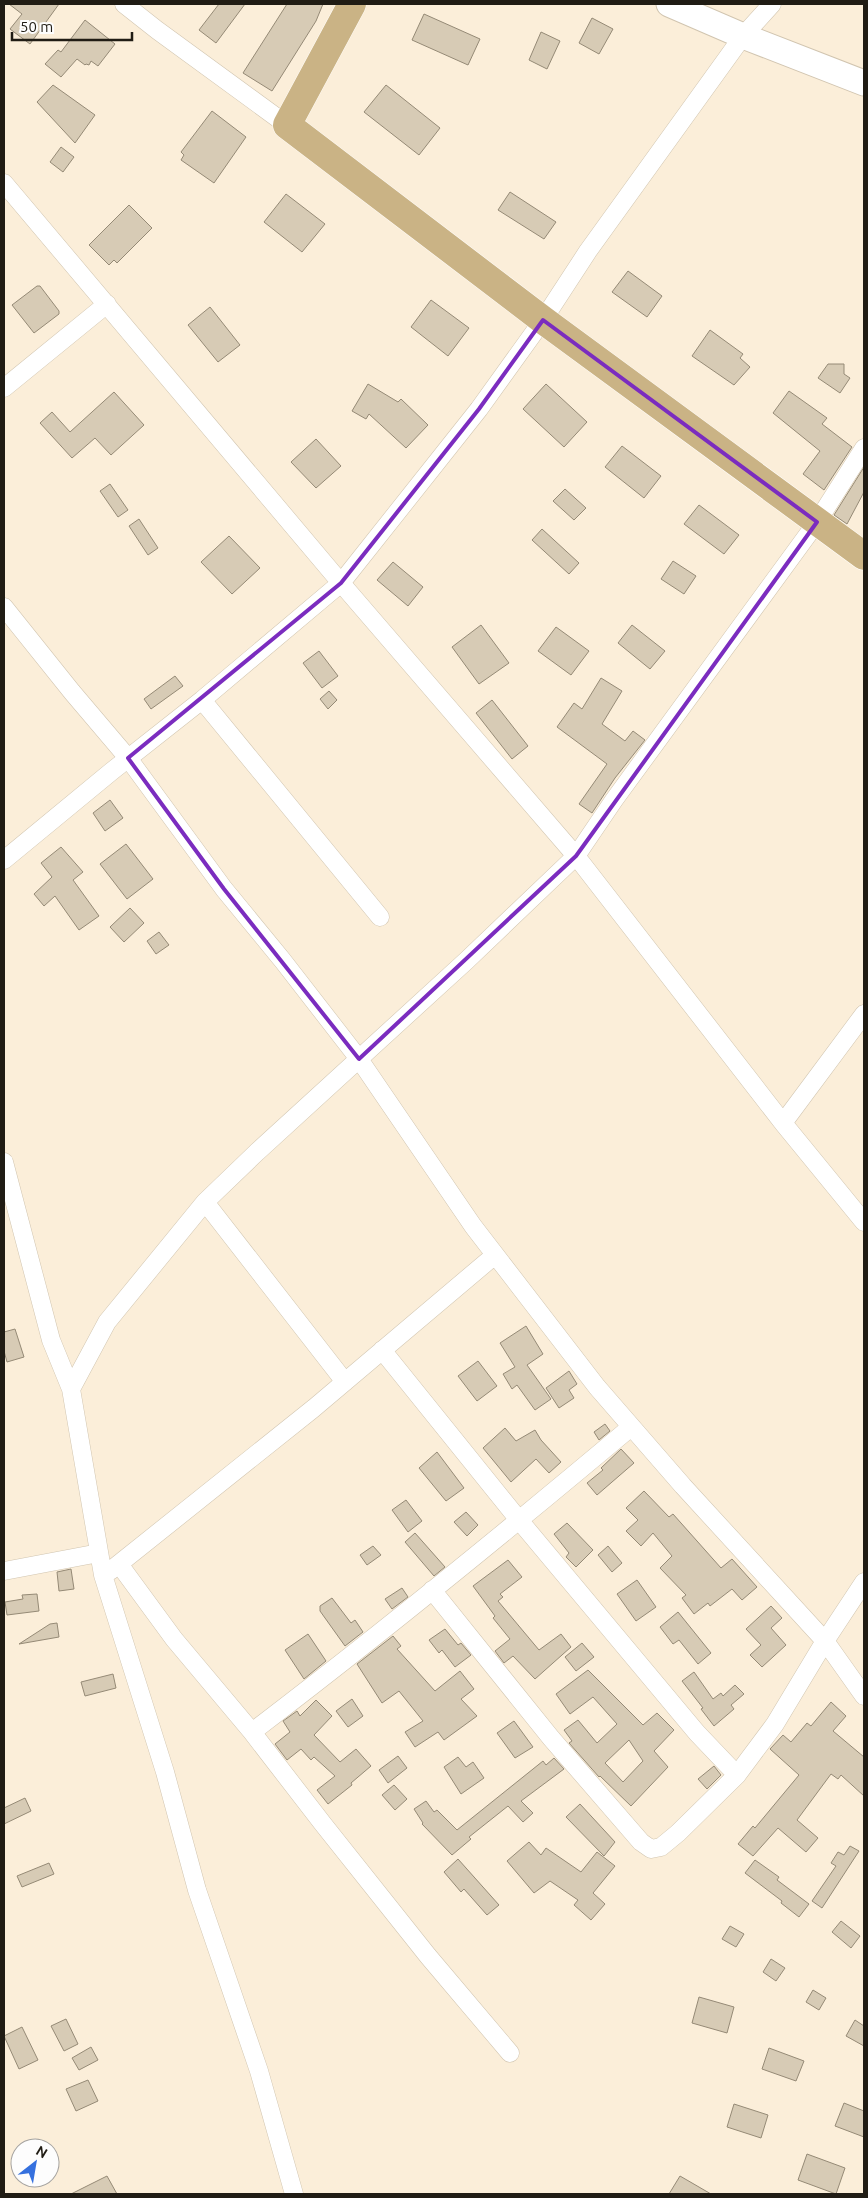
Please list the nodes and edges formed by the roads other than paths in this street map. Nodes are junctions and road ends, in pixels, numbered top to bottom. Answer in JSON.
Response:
{"nodes":[{"id":1,"x":124,"y":4,"type":"edge"},
{"id":2,"x":352,"y":4,"type":"edge"},
{"id":3,"x":669,"y":4,"type":"edge"},
{"id":4,"x":772,"y":4,"type":"edge"},
{"id":5,"x":743,"y":36,"type":"junction"},
{"id":6,"x":864,"y":83,"type":"edge"},
{"id":7,"x":287,"y":125,"type":"junction"},
{"id":8,"x":4,"y":183,"type":"edge"},
{"id":9,"x":107,"y":304,"type":"junction"},
{"id":10,"x":543,"y":320,"type":"junction"},
{"id":11,"x":4,"y":388,"type":"edge"},
{"id":12,"x":864,"y":448,"type":"edge"},
{"id":13,"x":817,"y":522,"type":"junction"},
{"id":14,"x":864,"y":556,"type":"edge"},
{"id":15,"x":341,"y":583,"type":"junction"},
{"id":16,"x":4,"y":607,"type":"edge"},
{"id":17,"x":202,"y":700,"type":"junction"},
{"id":18,"x":128,"y":758,"type":"junction"},
{"id":19,"x":576,"y":856,"type":"junction"},
{"id":20,"x":4,"y":860,"type":"edge"},
{"id":21,"x":380,"y":917,"type":"dead end"},
{"id":22,"x":864,"y":1014,"type":"edge"},
{"id":23,"x":359,"y":1058,"type":"junction"},
{"id":24,"x":783,"y":1123,"type":"junction"},
{"id":25,"x":4,"y":1162,"type":"edge"},
{"id":26,"x":205,"y":1202,"type":"junction"},
{"id":27,"x":864,"y":1222,"type":"edge"},
{"id":28,"x":495,"y":1255,"type":"junction"},
{"id":29,"x":382,"y":1350,"type":"junction"},
{"id":30,"x":345,"y":1382,"type":"junction"},
{"id":31,"x":70,"y":1389,"type":"junction"},
{"id":32,"x":631,"y":1427,"type":"junction"},
{"id":33,"x":519,"y":1520,"type":"junction"},
{"id":34,"x":99,"y":1553,"type":"junction"},
{"id":35,"x":119,"y":1564,"type":"junction"},
{"id":36,"x":4,"y":1571,"type":"edge"},
{"id":37,"x":103,"y":1575,"type":"junction"},
{"id":38,"x":432,"y":1590,"type":"junction"},
{"id":39,"x":862,"y":1590,"type":"edge"},
{"id":40,"x":824,"y":1641,"type":"junction"},
{"id":41,"x":864,"y":1696,"type":"edge"},
{"id":42,"x":252,"y":1732,"type":"junction"},
{"id":43,"x":737,"y":1775,"type":"junction"},
{"id":44,"x":510,"y":2053,"type":"dead end"},
{"id":45,"x":294,"y":2194,"type":"edge"}],
"edges":[{"from":1,"to":7,"type":"street"},
{"from":2,"to":7,"type":"main road"},
{"from":3,"to":5,"type":"street"},
{"from":4,"to":5,"type":"street"},
{"from":5,"to":6,"type":"street"},
{"from":5,"to":10,"type":"street"},
{"from":7,"to":10,"type":"main road"},
{"from":8,"to":9,"type":"street"},
{"from":9,"to":11,"type":"street"},
{"from":9,"to":15,"type":"street"},
{"from":10,"to":13,"type":"main road"},
{"from":10,"to":15,"type":"street"},
{"from":12,"to":13,"type":"street"},
{"from":13,"to":14,"type":"main road"},
{"from":13,"to":19,"type":"street"},
{"from":15,"to":17,"type":"street"},
{"from":15,"to":19,"type":"street"},
{"from":16,"to":18,"type":"street"},
{"from":17,"to":18,"type":"street"},
{"from":17,"to":21,"type":"street"},
{"from":18,"to":20,"type":"street"},
{"from":18,"to":23,"type":"street"},
{"from":19,"to":23,"type":"street"},
{"from":19,"to":24,"type":"street"},
{"from":22,"to":24,"type":"street"},
{"from":23,"to":26,"type":"street"},
{"from":23,"to":28,"type":"street"},
{"from":24,"to":27,"type":"street"},
{"from":25,"to":31,"type":"street"},
{"from":26,"to":30,"type":"street"},
{"from":26,"to":31,"type":"street"},
{"from":28,"to":29,"type":"street"},
{"from":28,"to":32,"type":"street"},
{"from":29,"to":30,"type":"street"},
{"from":29,"to":33,"type":"street"},
{"from":30,"to":35,"type":"street"},
{"from":31,"to":34,"type":"street"},
{"from":32,"to":33,"type":"street"},
{"from":32,"to":40,"type":"street"},
{"from":33,"to":38,"type":"street"},
{"from":33,"to":43,"type":"street"},
{"from":34,"to":36,"type":"street"},
{"from":34,"to":37,"type":"street"},
{"from":35,"to":37,"type":"street"},
{"from":35,"to":42,"type":"street"},
{"from":37,"to":45,"type":"street"},
{"from":38,"to":42,"type":"street"},
{"from":38,"to":43,"type":"street"},
{"from":39,"to":40,"type":"street"},
{"from":40,"to":41,"type":"street"},
{"from":40,"to":43,"type":"street"},
{"from":42,"to":44,"type":"street"}]}
